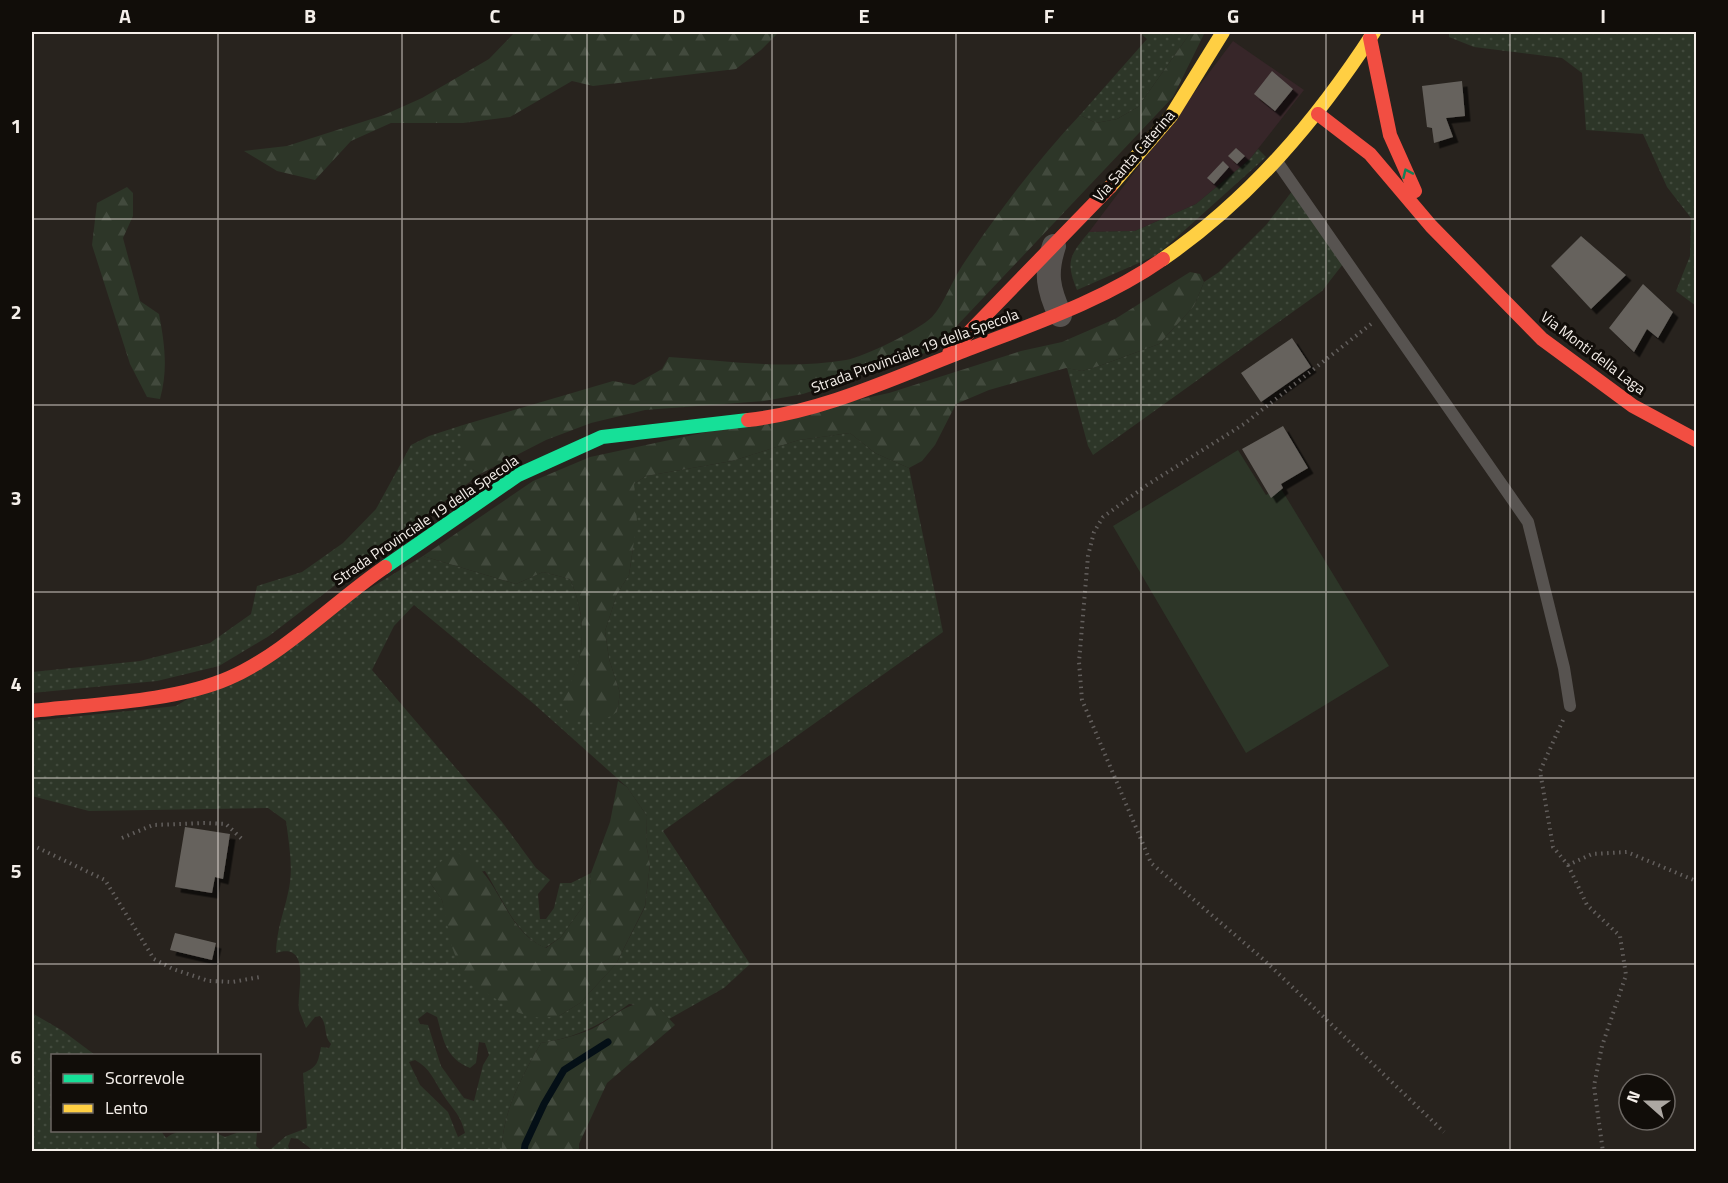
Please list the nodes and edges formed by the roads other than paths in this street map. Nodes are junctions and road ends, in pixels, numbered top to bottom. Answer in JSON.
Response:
{"nodes":[{"id":1,"x":1223,"y":32,"type":"edge"},
{"id":2,"x":1372,"y":35,"type":"edge"},
{"id":3,"x":1318,"y":114,"type":"junction"},
{"id":4,"x":1277,"y":162,"type":"junction"},
{"id":5,"x":1431,"y":226,"type":"junction"},
{"id":6,"x":1055,"y":243,"type":"junction"},
{"id":7,"x":1060,"y":315,"type":"junction"},
{"id":8,"x":1034,"y":325,"type":"junction"},
{"id":9,"x":944,"y":359,"type":"junction"},
{"id":10,"x":1696,"y":440,"type":"edge"},
{"id":11,"x":1570,"y":706,"type":"road end"},
{"id":12,"x":32,"y":711,"type":"edge"}],
"edges":[{"from":1,"to":6,"type":"main road","name":"Via Santa Caterina"},
{"from":2,"to":3,"type":"main road","name":"Strada Provinciale 19 della Specola"},
{"from":5,"to":2,"type":"main road","name":"Via Monti della Laga","one_way":true},
{"from":3,"to":4,"type":"main road","name":"Strada Provinciale 19 della Specola"},
{"from":3,"to":5,"type":"main road","name":"Via Monti della Laga"},
{"from":4,"to":7,"type":"main road","name":"Strada Provinciale 19 della Specola"},
{"from":4,"to":11,"type":"lane"},
{"from":5,"to":10,"type":"main road","name":"Via Monti della Laga"},
{"from":6,"to":7,"type":"street","name":"Via Santa Caterina"},
{"from":6,"to":8,"type":"street","name":"Via Santa Caterina"},
{"from":6,"to":9,"type":"main road","name":"Via Santa Caterina"},
{"from":7,"to":8,"type":"main road","name":"Strada Provinciale 19 della Specola"},
{"from":8,"to":9,"type":"main road","name":"Strada Provinciale 19 della Specola"},
{"from":9,"to":12,"type":"main road","name":"Strada Provinciale 19 della Specola"}]}
